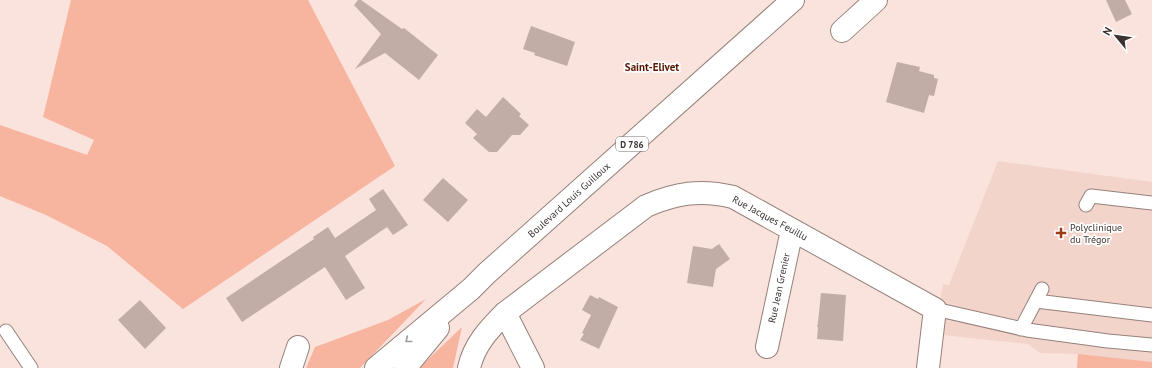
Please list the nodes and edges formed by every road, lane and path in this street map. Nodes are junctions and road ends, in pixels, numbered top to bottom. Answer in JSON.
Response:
{"nodes":[{"id":1,"x":793,"y":0,"type":"edge"},
{"id":2,"x":876,"y":0,"type":"edge"},
{"id":3,"x":842,"y":31,"type":"dead end"},
{"id":4,"x":1086,"y":206,"type":"dead end"},
{"id":5,"x":1149,"y":206,"type":"edge"},
{"id":6,"x":792,"y":230,"type":"junction"},
{"id":7,"x":471,"y":289,"type":"junction"},
{"id":8,"x":1042,"y":289,"type":"dead end"},
{"id":9,"x":1101,"y":296,"type":"dead end"},
{"id":10,"x":1036,"y":301,"type":"junction"},
{"id":11,"x":1094,"y":308,"type":"junction"},
{"id":12,"x":935,"y":310,"type":"junction"},
{"id":13,"x":505,"y":313,"type":"junction"},
{"id":14,"x":1152,"y":316,"type":"edge"},
{"id":15,"x":1021,"y":329,"type":"junction"},
{"id":16,"x":6,"y":331,"type":"dead end"},
{"id":17,"x":1152,"y":345,"type":"edge"},
{"id":18,"x":298,"y":347,"type":"dead end"},
{"id":19,"x":767,"y":347,"type":"dead end"},
{"id":20,"x":30,"y":368,"type":"edge"},
{"id":21,"x":291,"y":368,"type":"edge"},
{"id":22,"x":376,"y":368,"type":"edge"},
{"id":23,"x":405,"y":368,"type":"edge"},
{"id":24,"x":469,"y":368,"type":"edge"},
{"id":25,"x":533,"y":368,"type":"edge"},
{"id":26,"x":928,"y":368,"type":"edge"}],
"edges":[{"from":1,"to":7,"type":"street","name":"Boulevard Louis Guilloux","number":"D 786"},
{"from":2,"to":3,"type":"street"},
{"from":4,"to":5,"type":"lane"},
{"from":6,"to":12,"type":"street","name":"Rue Jacques Feuillu"},
{"from":6,"to":13,"type":"street","name":"Rue Jacques Feuillu"},
{"from":6,"to":19,"type":"street","name":"Rue Jean Grenier"},
{"from":7,"to":22,"type":"street","name":"Boulevard Louis Guilloux","number":"D 786","one_way":true},
{"from":7,"to":23,"type":"street","name":"Boulevard Louis Guilloux","number":"D 786"},
{"from":8,"to":10,"type":"lane"},
{"from":9,"to":11,"type":"lane"},
{"from":10,"to":11,"type":"lane"},
{"from":10,"to":15,"type":"lane"},
{"from":11,"to":14,"type":"lane"},
{"from":12,"to":15,"type":"lane"},
{"from":12,"to":26,"type":"street"},
{"from":13,"to":24,"type":"street","name":"Rue Jacques Feuillu"},
{"from":13,"to":25,"type":"street"},
{"from":15,"to":17,"type":"lane"},
{"from":16,"to":20,"type":"lane"},
{"from":18,"to":21,"type":"street"}]}
